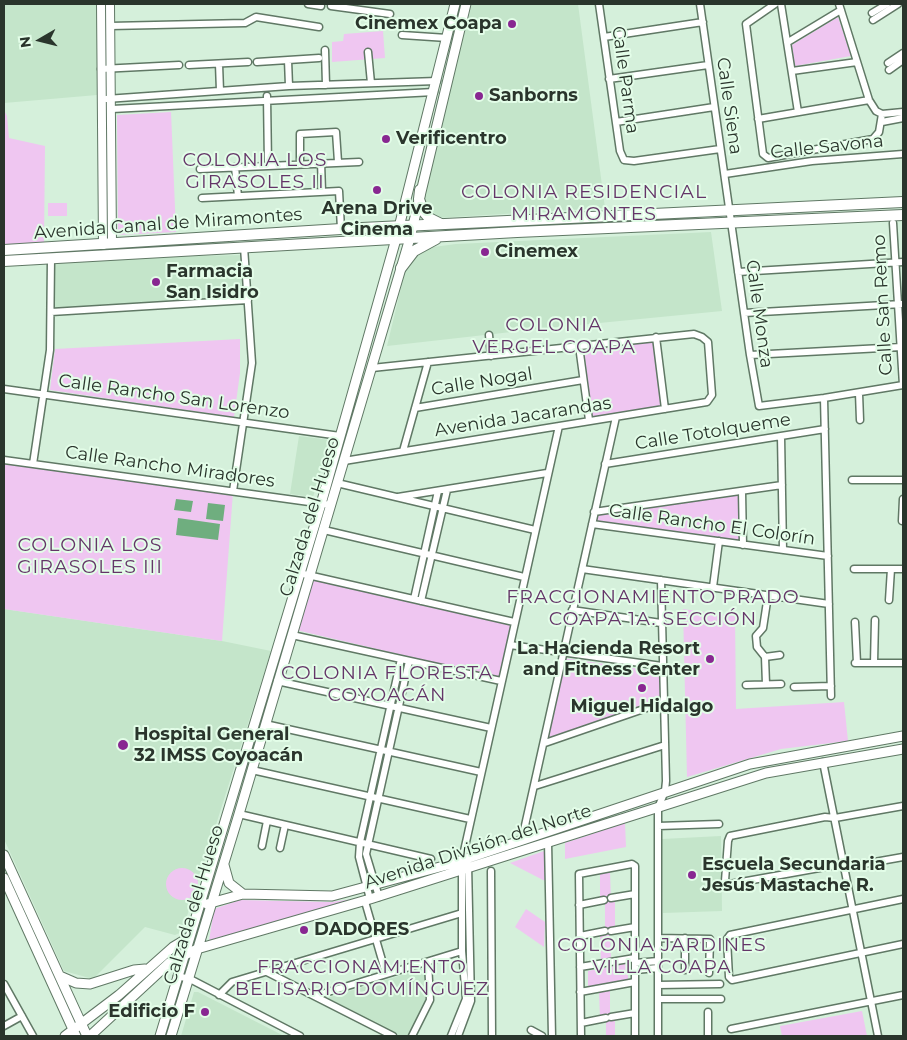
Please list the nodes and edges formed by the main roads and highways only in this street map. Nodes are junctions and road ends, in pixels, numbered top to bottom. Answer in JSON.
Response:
{"nodes":[{"id":1,"x":455,"y":4,"type":"edge"},
{"id":2,"x":466,"y":4,"type":"edge"},
{"id":3,"x":420,"y":190,"type":"junction"},
{"id":4,"x":903,"y":202,"type":"edge"},
{"id":5,"x":903,"y":215,"type":"edge"},
{"id":6,"x":444,"y":224,"type":"junction"},
{"id":7,"x":399,"y":226,"type":"junction"},
{"id":8,"x":413,"y":226,"type":"junction"},
{"id":9,"x":450,"y":236,"type":"junction"},
{"id":10,"x":410,"y":238,"type":"junction"},
{"id":11,"x":396,"y":239,"type":"junction"},
{"id":12,"x":4,"y":250,"type":"edge"},
{"id":13,"x":4,"y":261,"type":"edge"},
{"id":14,"x":401,"y":268,"type":"junction"},
{"id":15,"x":900,"y":737,"type":"edge"},
{"id":16,"x":901,"y":749,"type":"edge"},
{"id":17,"x":781,"y":757,"type":"junction"},
{"id":18,"x":770,"y":759,"type":"junction"},
{"id":19,"x":785,"y":769,"type":"junction"},
{"id":20,"x":772,"y":771,"type":"junction"},
{"id":21,"x":4,"y":855,"type":"edge"},
{"id":22,"x":224,"y":863,"type":"junction"},
{"id":23,"x":4,"y":878,"type":"edge"},
{"id":24,"x":243,"y":894,"type":"junction"},
{"id":25,"x":210,"y":903,"type":"junction"},
{"id":26,"x":197,"y":908,"type":"junction"},
{"id":27,"x":188,"y":938,"type":"junction"},
{"id":28,"x":197,"y":949,"type":"junction"},
{"id":29,"x":182,"y":956,"type":"junction"},
{"id":30,"x":146,"y":970,"type":"junction"},
{"id":31,"x":60,"y":976,"type":"junction"},
{"id":32,"x":81,"y":1025,"type":"junction"},
{"id":33,"x":71,"y":1034,"type":"edge"},
{"id":34,"x":89,"y":1036,"type":"edge"},
{"id":35,"x":160,"y":1036,"type":"edge"},
{"id":36,"x":170,"y":1036,"type":"edge"}],
"edges":[{"from":1,"to":7,"type":"main road","name":"Calzada del Hueso"},
{"from":2,"to":3,"type":"main road","name":"Calzada del Hueso"},
{"from":3,"to":6,"type":"main road"},
{"from":3,"to":8,"type":"main road","name":"Calzada del Hueso"},
{"from":4,"to":6,"type":"main road","name":"Avenida Canal de Miramontes"},
{"from":5,"to":9,"type":"main road","name":"Avenida Canal de Miramontes"},
{"from":6,"to":8,"type":"main road","name":"Avenida Canal de Miramontes"},
{"from":7,"to":8,"type":"main road","name":"Avenida Canal de Miramontes"},
{"from":7,"to":11,"type":"main road","name":"Calzada del Hueso"},
{"from":7,"to":12,"type":"main road","name":"Avenida Canal de Miramontes"},
{"from":8,"to":10,"type":"main road","name":"Calzada del Hueso"},
{"from":9,"to":10,"type":"main road","name":"Avenida Canal de Miramontes"},
{"from":9,"to":14,"type":"main road"},
{"from":10,"to":11,"type":"main road","name":"Avenida Canal de Miramontes"},
{"from":10,"to":14,"type":"main road","name":"Calzada del Hueso"},
{"from":11,"to":13,"type":"main road","name":"Avenida Canal de Miramontes"},
{"from":11,"to":26,"type":"main road","name":"Calzada del Hueso"},
{"from":14,"to":22,"type":"main road","name":"Calzada del Hueso"},
{"from":15,"to":16,"type":"main road"},
{"from":15,"to":17,"type":"main road","name":"Avenida División del Norte"},
{"from":16,"to":19,"type":"main road","name":"Avenida División del Norte"},
{"from":17,"to":18,"type":"main road","name":"Avenida División del Norte"},
{"from":17,"to":19,"type":"main road"},
{"from":18,"to":20,"type":"main road"},
{"from":18,"to":24,"type":"main road","name":"Avenida División del Norte"},
{"from":19,"to":20,"type":"main road","name":"Avenida División del Norte"},
{"from":20,"to":28,"type":"main road","name":"Avenida División del Norte"},
{"from":21,"to":31,"type":"main road"},
{"from":22,"to":24,"type":"main road"},
{"from":22,"to":25,"type":"main road","name":"Calzada del Hueso"},
{"from":23,"to":33,"type":"main road"},
{"from":24,"to":25,"type":"main road","name":"Avenida División del Norte"},
{"from":25,"to":26,"type":"main road","name":"Avenida División del Norte"},
{"from":25,"to":28,"type":"main road","name":"Calzada del Hueso"},
{"from":26,"to":27,"type":"main road","name":"Calzada del Hueso"},
{"from":27,"to":29,"type":"main road","name":"Calzada del Hueso"},
{"from":27,"to":30,"type":"main road"},
{"from":28,"to":29,"type":"main road","name":"Avenida División del Norte"},
{"from":28,"to":36,"type":"main road","name":"Calzada del Hueso"},
{"from":29,"to":34,"type":"main road","name":"Avenida División del Norte"},
{"from":29,"to":35,"type":"main road","name":"Calzada del Hueso"},
{"from":30,"to":31,"type":"main road"},
{"from":30,"to":32,"type":"main road"},
{"from":31,"to":32,"type":"main road"},
{"from":32,"to":33,"type":"main road"},
{"from":32,"to":34,"type":"main road"}]}
